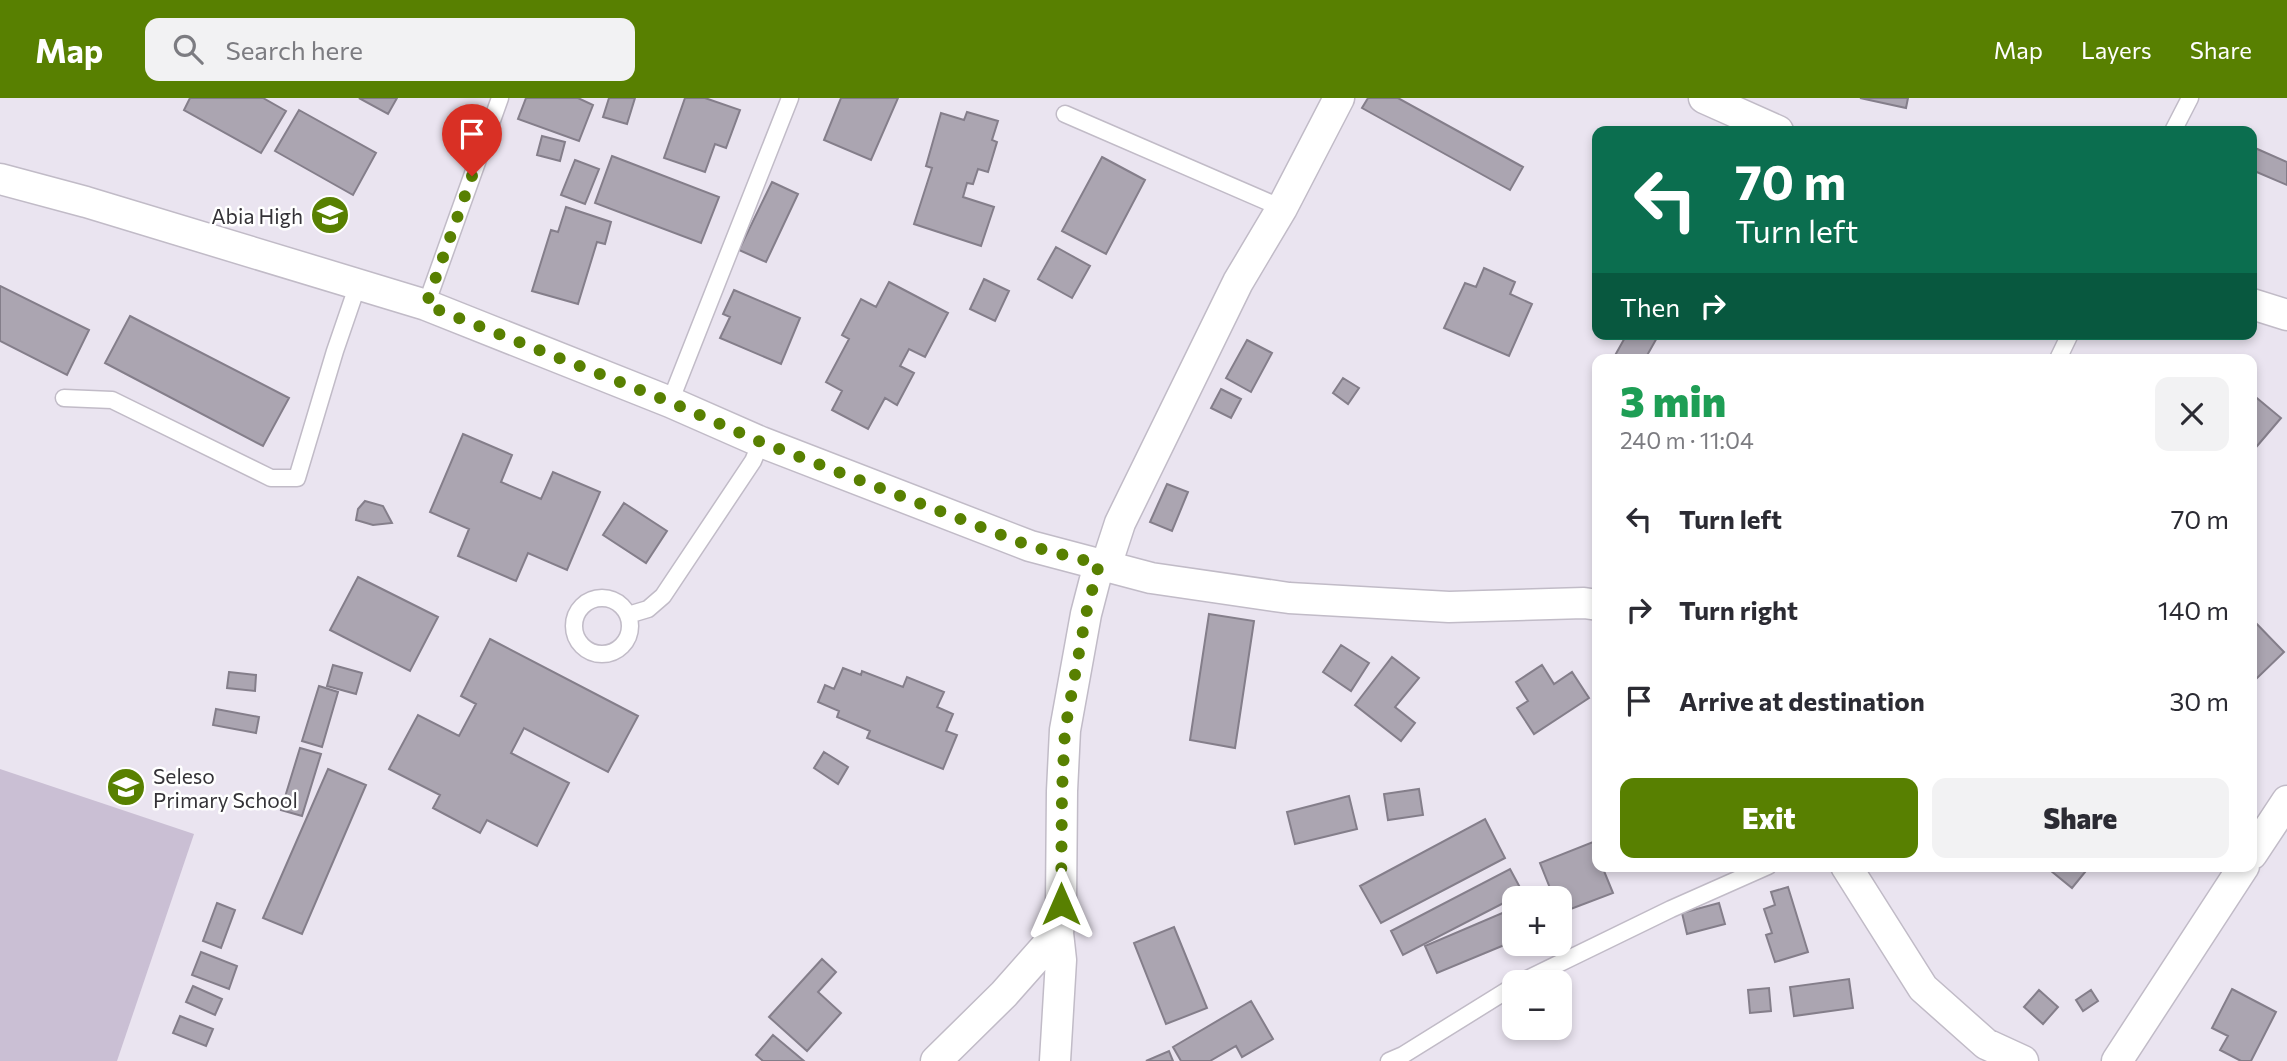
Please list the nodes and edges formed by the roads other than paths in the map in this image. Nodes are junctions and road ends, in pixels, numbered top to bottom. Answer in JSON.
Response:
{"nodes":[{"id":1,"x":500,"y":98,"type":"edge"},
{"id":2,"x":790,"y":98,"type":"edge"},
{"id":3,"x":1339,"y":98,"type":"edge"},
{"id":4,"x":2190,"y":98,"type":"edge"},
{"id":5,"x":1723,"y":102,"type":"edge"},
{"id":6,"x":1065,"y":114,"type":"dead end"},
{"id":7,"x":1769,"y":126,"type":"edge"},
{"id":8,"x":2176,"y":126,"type":"edge"},
{"id":9,"x":0,"y":179,"type":"edge"},
{"id":10,"x":1282,"y":208,"type":"junction"},
{"id":11,"x":358,"y":284,"type":"junction"},
{"id":12,"x":426,"y":305,"type":"junction"},
{"id":13,"x":2257,"y":306,"type":"edge"},
{"id":14,"x":2287,"y":315,"type":"edge"},
{"id":15,"x":64,"y":398,"type":"dead end"},
{"id":16,"x":670,"y":402,"type":"junction"},
{"id":17,"x":761,"y":442,"type":"junction"},
{"id":18,"x":1102,"y":565,"type":"junction"},
{"id":19,"x":1592,"y":604,"type":"edge"},
{"id":20,"x":628,"y":615,"type":"dead end"},
{"id":21,"x":2287,"y":801,"type":"edge"},
{"id":22,"x":2257,"y":846,"type":"edge"},
{"id":23,"x":1755,"y":872,"type":"edge"},
{"id":24,"x":1850,"y":872,"type":"edge"},
{"id":25,"x":2241,"y":872,"type":"edge"},
{"id":26,"x":1058,"y":933,"type":"junction"},
{"id":27,"x":1547,"y":970,"type":"edge"},
{"id":28,"x":1502,"y":993,"type":"edge"},
{"id":29,"x":936,"y":1061,"type":"edge"},
{"id":30,"x":1055,"y":1061,"type":"edge"},
{"id":31,"x":1389,"y":1061,"type":"edge"},
{"id":32,"x":2022,"y":1061,"type":"edge"},
{"id":33,"x":2117,"y":1061,"type":"edge"}],
"edges":[{"from":1,"to":12,"type":"lane"},
{"from":2,"to":16,"type":"lane"},
{"from":3,"to":10,"type":"street"},
{"from":4,"to":8,"type":"lane"},
{"from":5,"to":7,"type":"street"},
{"from":6,"to":10,"type":"lane"},
{"from":9,"to":11,"type":"street"},
{"from":10,"to":18,"type":"street"},
{"from":11,"to":12,"type":"street"},
{"from":11,"to":15,"type":"lane"},
{"from":12,"to":16,"type":"street"},
{"from":13,"to":14,"type":"street"},
{"from":16,"to":17,"type":"street"},
{"from":17,"to":18,"type":"street"},
{"from":17,"to":20,"type":"lane"},
{"from":18,"to":19,"type":"street"},
{"from":18,"to":26,"type":"street"},
{"from":21,"to":22,"type":"street"},
{"from":23,"to":27,"type":"lane"},
{"from":24,"to":32,"type":"street"},
{"from":25,"to":33,"type":"street"},
{"from":26,"to":29,"type":"street"},
{"from":26,"to":30,"type":"street"},
{"from":28,"to":31,"type":"lane"}]}
